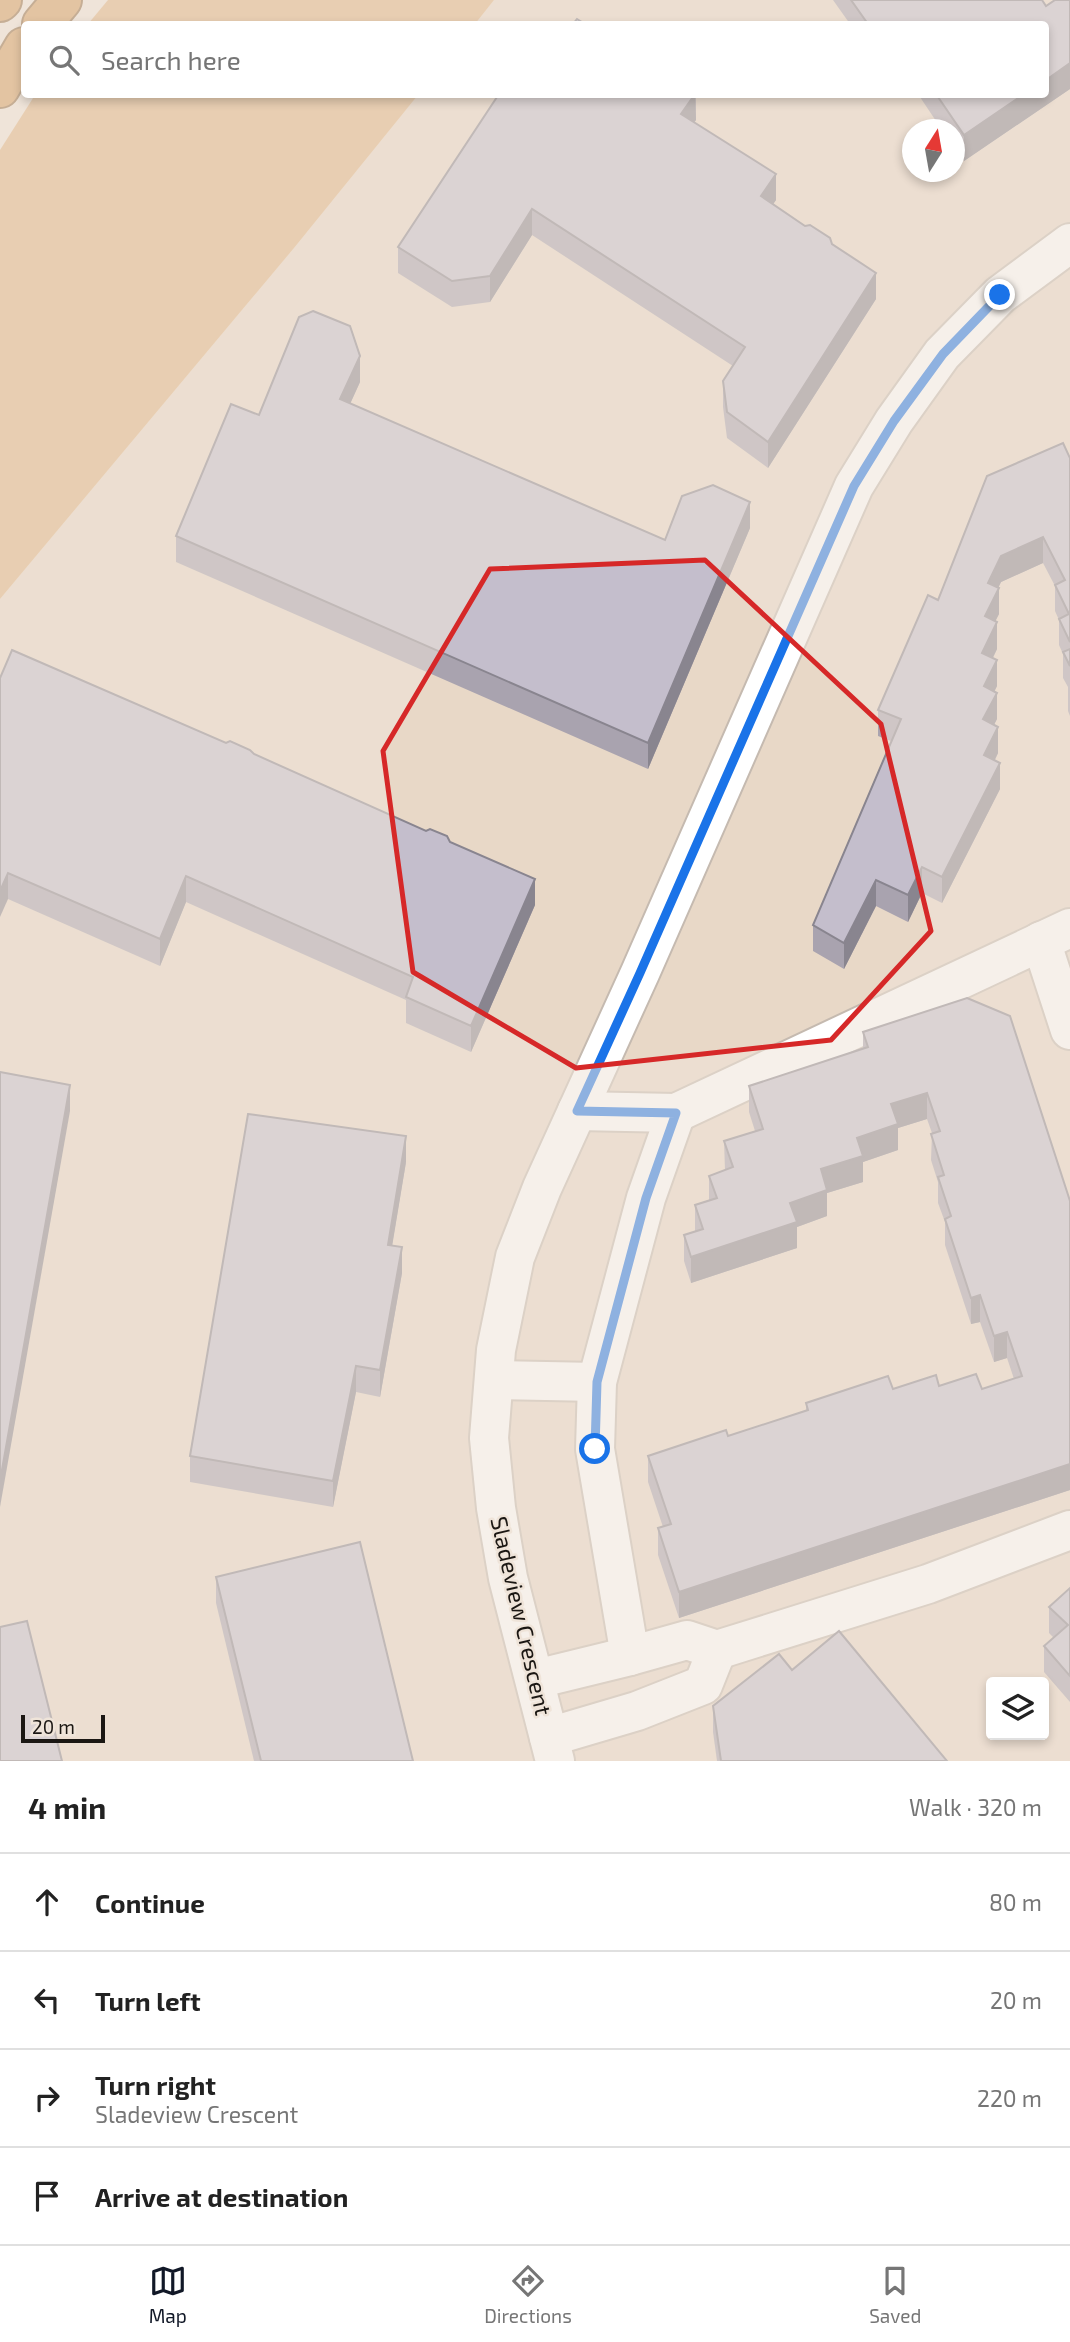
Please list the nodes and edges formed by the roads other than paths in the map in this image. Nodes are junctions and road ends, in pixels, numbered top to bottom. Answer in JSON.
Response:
{"nodes":[{"id":1,"x":62,"y":0,"type":"edge"},
{"id":2,"x":44,"y":21,"type":"edge"},
{"id":3,"x":21,"y":52,"type":"edge"},
{"id":4,"x":0,"y":88,"type":"edge"},
{"id":5,"x":1070,"y":243,"type":"edge"},
{"id":6,"x":1055,"y":935,"type":"edge"},
{"id":7,"x":1070,"y":1030,"type":"edge"},
{"id":8,"x":577,"y":1111,"type":"junction"},
{"id":9,"x":676,"y":1113,"type":"junction"},
{"id":10,"x":494,"y":1380,"type":"junction"},
{"id":11,"x":597,"y":1382,"type":"junction"},
{"id":12,"x":1070,"y":1530,"type":"edge"},
{"id":13,"x":717,"y":1650,"type":"junction"},
{"id":14,"x":630,"y":1656,"type":"junction"},
{"id":15,"x":536,"y":1679,"type":"junction"},
{"id":16,"x":552,"y":1749,"type":"edge"}],
"edges":[{"from":1,"to":2,"type":"highway"},
{"from":3,"to":4,"type":"highway"},
{"from":5,"to":8,"type":"street","name":"Sladeview Crescent"},
{"from":6,"to":7,"type":"street"},
{"from":6,"to":9,"type":"street"},
{"from":8,"to":9,"type":"street"},
{"from":8,"to":10,"type":"street","name":"Sladeview Crescent"},
{"from":9,"to":11,"type":"street"},
{"from":10,"to":11,"type":"street"},
{"from":10,"to":15,"type":"street","name":"Sladeview Crescent"},
{"from":11,"to":14,"type":"street"},
{"from":12,"to":13,"type":"street"},
{"from":13,"to":14,"type":"street"},
{"from":13,"to":16,"type":"street"},
{"from":14,"to":15,"type":"street"},
{"from":15,"to":16,"type":"street","name":"Sladeview Crescent"}]}
